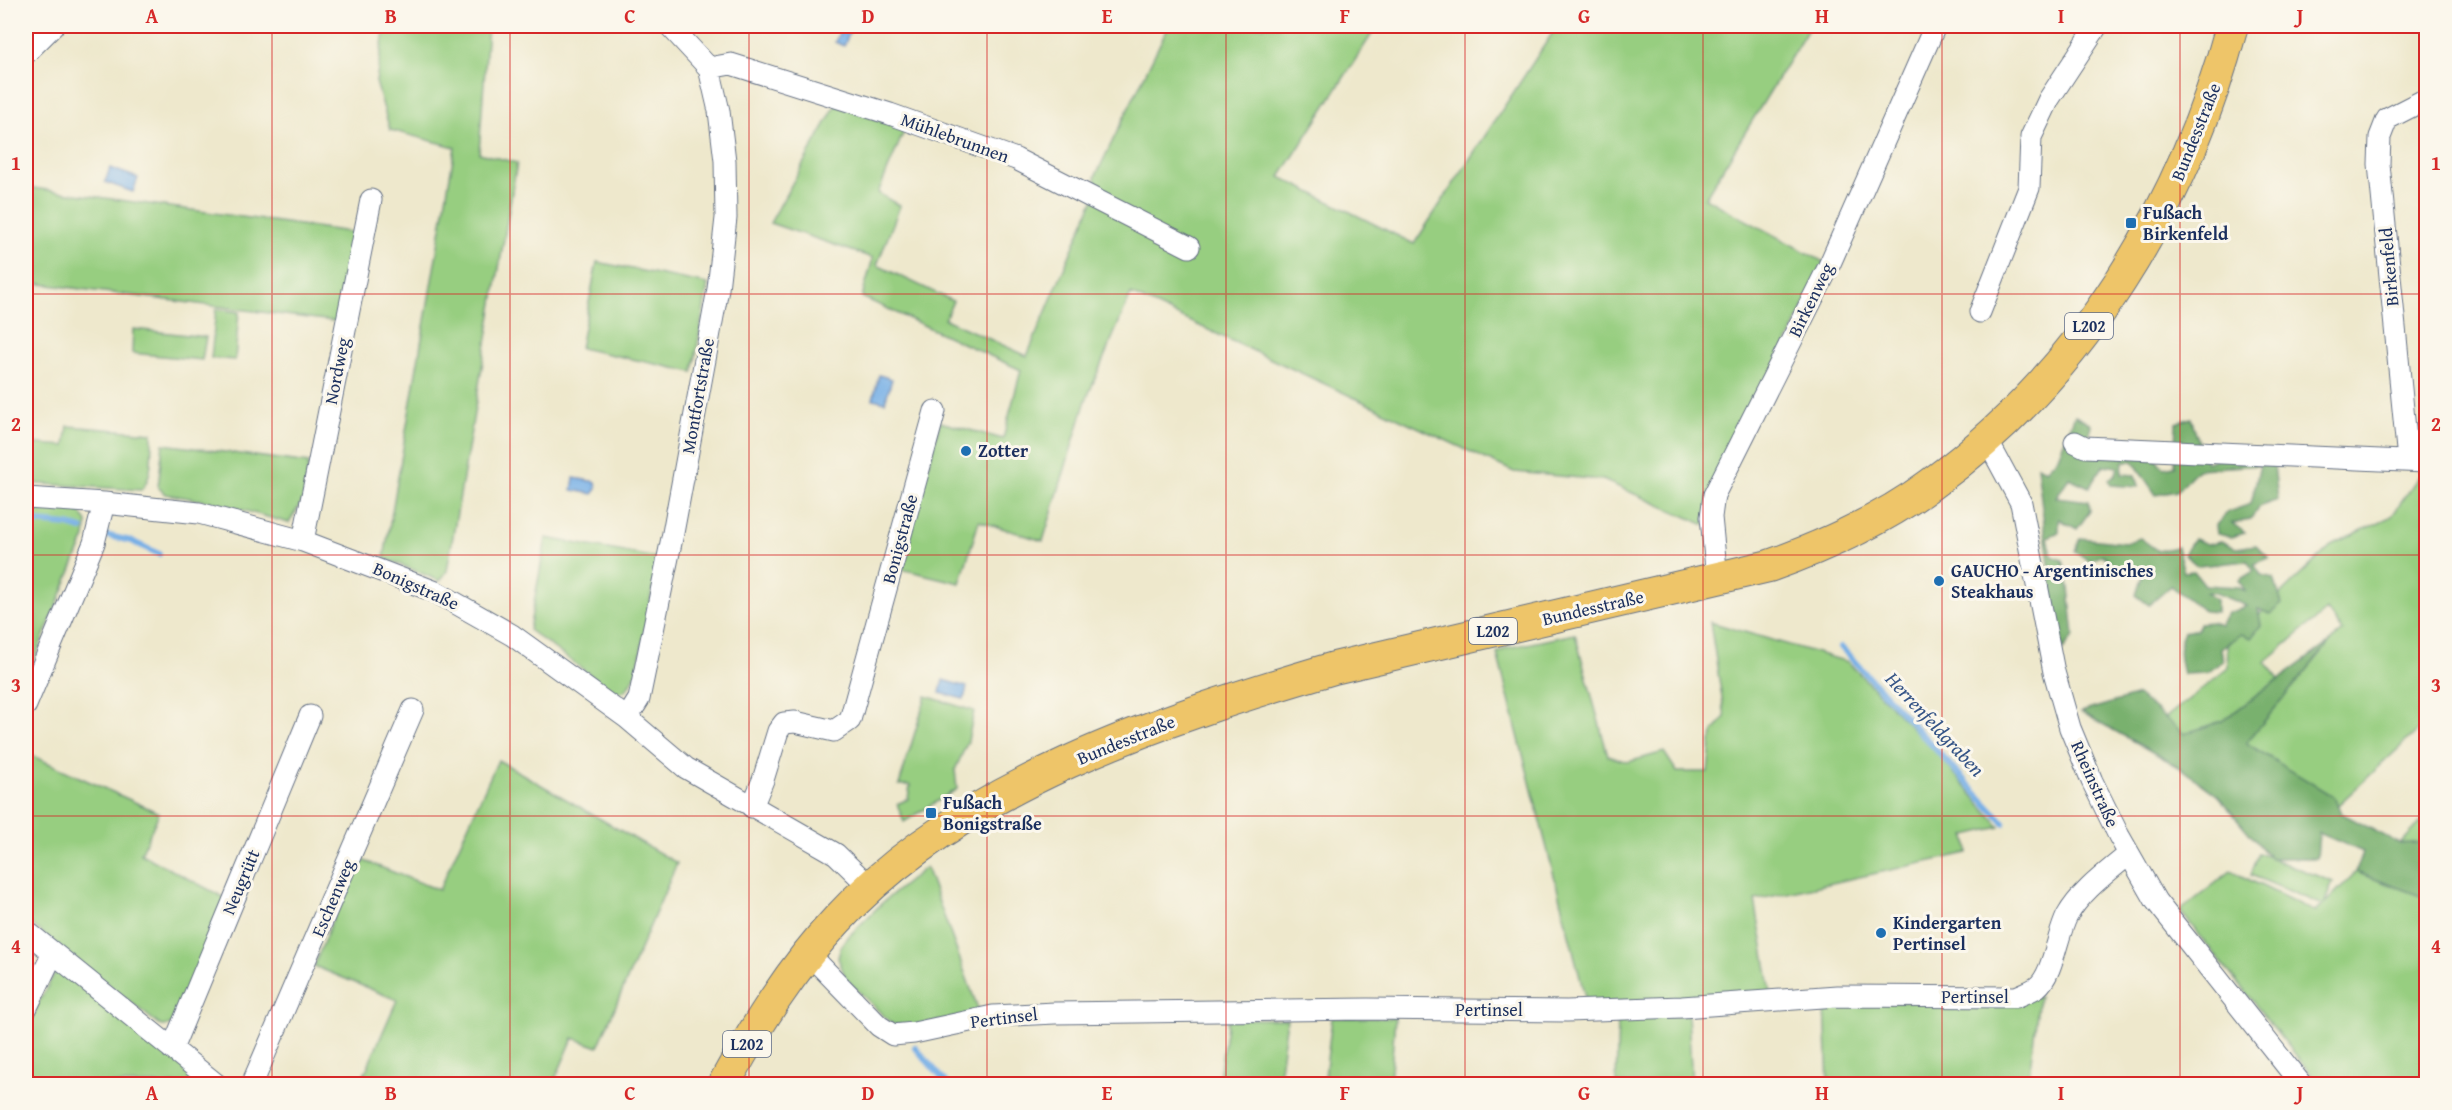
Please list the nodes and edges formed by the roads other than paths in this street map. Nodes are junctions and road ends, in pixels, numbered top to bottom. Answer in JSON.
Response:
{"nodes":[{"id":1,"x":53,"y":26,"type":"edge"},
{"id":2,"x":670,"y":26,"type":"edge"},
{"id":3,"x":1935,"y":26,"type":"edge"},
{"id":4,"x":2097,"y":26,"type":"edge"},
{"id":5,"x":2232,"y":26,"type":"edge"},
{"id":6,"x":26,"y":52,"type":"edge"},
{"id":7,"x":709,"y":68,"type":"junction"},
{"id":8,"x":2427,"y":99,"type":"edge"},
{"id":9,"x":371,"y":200,"type":"dead end"},
{"id":10,"x":1189,"y":247,"type":"dead end"},
{"id":11,"x":1980,"y":312,"type":"dead end"},
{"id":12,"x":935,"y":411,"type":"dead end"},
{"id":13,"x":1986,"y":438,"type":"junction"},
{"id":14,"x":2075,"y":442,"type":"dead end"},
{"id":15,"x":2417,"y":461,"type":"edge"},
{"id":16,"x":26,"y":498,"type":"edge"},
{"id":17,"x":104,"y":502,"type":"junction"},
{"id":18,"x":303,"y":541,"type":"junction"},
{"id":19,"x":1717,"y":579,"type":"junction"},
{"id":20,"x":26,"y":705,"type":"edge"},
{"id":21,"x":413,"y":710,"type":"dead end"},
{"id":22,"x":310,"y":716,"type":"dead end"},
{"id":23,"x":627,"y":718,"type":"junction"},
{"id":24,"x":752,"y":807,"type":"junction"},
{"id":25,"x":2129,"y":854,"type":"junction"},
{"id":26,"x":870,"y":887,"type":"junction"},
{"id":27,"x":26,"y":931,"type":"edge"},
{"id":28,"x":54,"y":953,"type":"junction"},
{"id":29,"x":808,"y":953,"type":"junction"},
{"id":30,"x":26,"y":1009,"type":"edge"},
{"id":31,"x":172,"y":1049,"type":"junction"},
{"id":32,"x":216,"y":1084,"type":"edge"},
{"id":33,"x":252,"y":1084,"type":"edge"},
{"id":34,"x":724,"y":1084,"type":"edge"},
{"id":35,"x":2301,"y":1084,"type":"edge"}],
"edges":[{"from":1,"to":6,"type":"street"},
{"from":2,"to":7,"type":"street"},
{"from":3,"to":19,"type":"street","name":"Birkenweg"},
{"from":4,"to":11,"type":"street"},
{"from":5,"to":13,"type":"main road","name":"Bundesstraße","number":"L202"},
{"from":7,"to":10,"type":"street","name":"Mühlebrunnen"},
{"from":7,"to":23,"type":"street","name":"Montfortstraße"},
{"from":8,"to":15,"type":"street","name":"Birkenfeld"},
{"from":9,"to":18,"type":"street","name":"Nordweg"},
{"from":12,"to":24,"type":"street","name":"Bonigstraße"},
{"from":13,"to":19,"type":"main road","name":"Bundesstraße","number":"L202"},
{"from":13,"to":25,"type":"street","name":"Rheinstraße"},
{"from":14,"to":15,"type":"street","name":"Birkenfeld"},
{"from":16,"to":17,"type":"street","name":"Bonigstraße"},
{"from":17,"to":18,"type":"street","name":"Bonigstraße"},
{"from":17,"to":20,"type":"street"},
{"from":18,"to":23,"type":"street","name":"Bonigstraße"},
{"from":19,"to":26,"type":"main road","name":"Bundesstraße","number":"L202"},
{"from":21,"to":33,"type":"street","name":"Eschenweg"},
{"from":22,"to":31,"type":"street","name":"Neugrütt"},
{"from":23,"to":24,"type":"street","name":"Bonigstraße"},
{"from":24,"to":26,"type":"street","name":"Bonigstraße"},
{"from":25,"to":29,"type":"street","name":"Pertinsel"},
{"from":25,"to":35,"type":"street","name":"Rheinstraße"},
{"from":26,"to":29,"type":"main road","name":"Bundesstraße","number":"L202"},
{"from":27,"to":28,"type":"street"},
{"from":28,"to":30,"type":"street"},
{"from":28,"to":31,"type":"street"},
{"from":29,"to":34,"type":"main road","name":"Bundesstraße","number":"L202"},
{"from":31,"to":32,"type":"street"}]}
